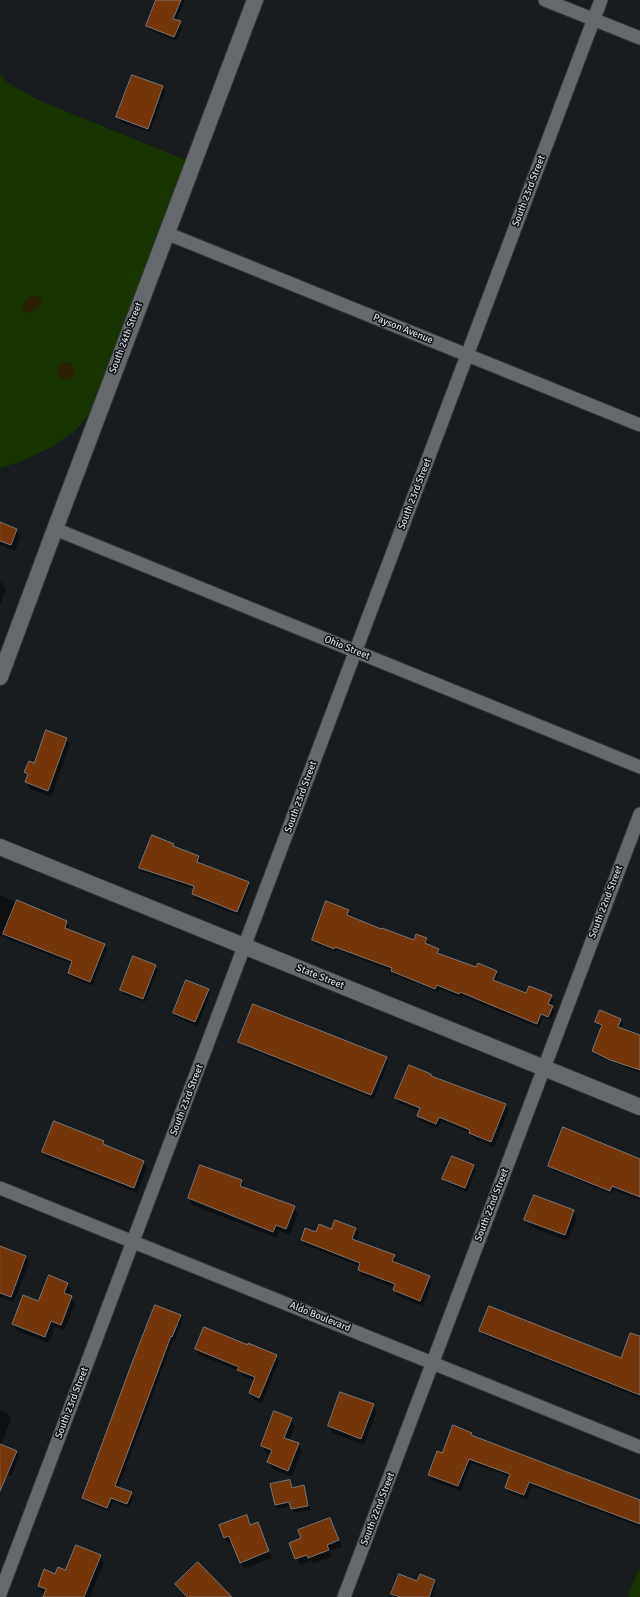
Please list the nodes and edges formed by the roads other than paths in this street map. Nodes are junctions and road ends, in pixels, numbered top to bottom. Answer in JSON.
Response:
{"nodes":[{"id":1,"x":255,"y":0,"type":"edge"},
{"id":2,"x":545,"y":0,"type":"edge"},
{"id":3,"x":601,"y":0,"type":"edge"},
{"id":4,"x":594,"y":20,"type":"junction"},
{"id":5,"x":640,"y":38,"type":"edge"},
{"id":6,"x":166,"y":233,"type":"junction"},
{"id":7,"x":467,"y":355,"type":"junction"},
{"id":8,"x":640,"y":425,"type":"edge"},
{"id":9,"x":55,"y":529,"type":"junction"},
{"id":10,"x":355,"y":651,"type":"junction"},
{"id":11,"x":0,"y":677,"type":"edge"},
{"id":12,"x":640,"y":767,"type":"edge"},
{"id":13,"x":640,"y":814,"type":"edge"},
{"id":14,"x":0,"y":847,"type":"edge"},
{"id":15,"x":245,"y":947,"type":"junction"},
{"id":16,"x":543,"y":1068,"type":"junction"},
{"id":17,"x":640,"y":1107,"type":"edge"},
{"id":18,"x":0,"y":1188,"type":"edge"},
{"id":19,"x":133,"y":1241,"type":"junction"},
{"id":20,"x":433,"y":1362,"type":"junction"},
{"id":21,"x":640,"y":1446,"type":"edge"},
{"id":22,"x":0,"y":1594,"type":"edge"},
{"id":23,"x":344,"y":1597,"type":"edge"}],
"edges":[{"from":1,"to":6,"type":"street","name":"South 24th Street"},
{"from":2,"to":4,"type":"street"},
{"from":3,"to":4,"type":"street","name":"South 23rd Street"},
{"from":4,"to":5,"type":"street"},
{"from":4,"to":7,"type":"street","name":"South 23rd Street"},
{"from":6,"to":7,"type":"street","name":"Payson Avenue"},
{"from":6,"to":9,"type":"street","name":"South 24th Street"},
{"from":7,"to":8,"type":"street","name":"Payson Avenue"},
{"from":7,"to":10,"type":"street","name":"South 23rd Street"},
{"from":9,"to":10,"type":"street","name":"Ohio Street"},
{"from":9,"to":11,"type":"street","name":"South 24th Street"},
{"from":10,"to":12,"type":"street","name":"Ohio Street"},
{"from":10,"to":15,"type":"street","name":"South 23rd Street"},
{"from":13,"to":16,"type":"street","name":"South 22nd Street"},
{"from":14,"to":15,"type":"street","name":"State Street"},
{"from":15,"to":16,"type":"street","name":"State Street"},
{"from":15,"to":19,"type":"street","name":"South 23rd Street"},
{"from":16,"to":17,"type":"street","name":"State Street"},
{"from":16,"to":20,"type":"street","name":"South 22nd Street"},
{"from":18,"to":19,"type":"street","name":"Aldo Boulevard"},
{"from":19,"to":20,"type":"street","name":"Aldo Boulevard"},
{"from":19,"to":22,"type":"street","name":"South 23rd Street"},
{"from":20,"to":21,"type":"street","name":"Aldo Boulevard"},
{"from":20,"to":23,"type":"street","name":"South 22nd Street"}]}
